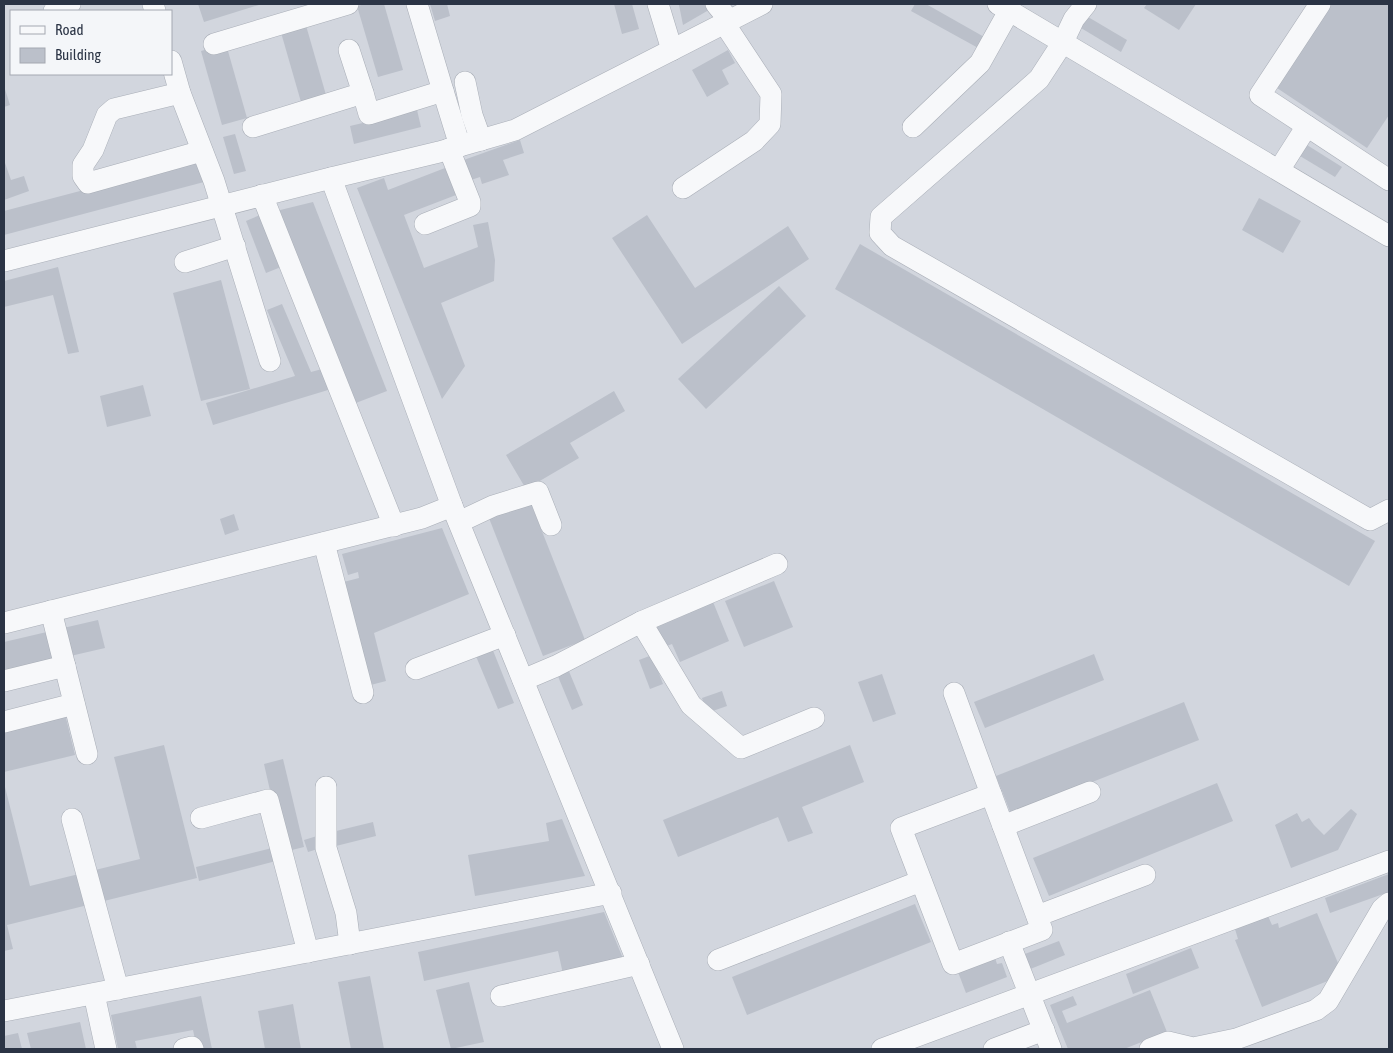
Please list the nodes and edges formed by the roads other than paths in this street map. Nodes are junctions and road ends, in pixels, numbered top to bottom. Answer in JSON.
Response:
{"nodes":[{"id":1,"x":70,"y":4,"type":"edge"},
{"id":2,"x":348,"y":4,"type":"edge"},
{"id":3,"x":417,"y":4,"type":"edge"},
{"id":4,"x":658,"y":4,"type":"edge"},
{"id":5,"x":762,"y":4,"type":"edge"},
{"id":6,"x":1086,"y":4,"type":"edge"},
{"id":7,"x":1320,"y":4,"type":"edge"},
{"id":8,"x":1003,"y":7,"type":"edge"},
{"id":9,"x":56,"y":10,"type":"edge"},
{"id":10,"x":723,"y":16,"type":"edge"},
{"id":11,"x":1063,"y":42,"type":"junction"},
{"id":12,"x":214,"y":44,"type":"dead end"},
{"id":13,"x":350,"y":50,"type":"dead end"},
{"id":14,"x":672,"y":50,"type":"junction"},
{"id":15,"x":172,"y":65,"type":"edge"},
{"id":16,"x":465,"y":82,"type":"dead end"},
{"id":17,"x":443,"y":91,"type":"junction"},
{"id":18,"x":180,"y":93,"type":"junction"},
{"id":19,"x":363,"y":93,"type":"junction"},
{"id":20,"x":252,"y":126,"type":"dead end"},
{"id":21,"x":913,"y":126,"type":"dead end"},
{"id":22,"x":1308,"y":126,"type":"junction"},
{"id":23,"x":481,"y":140,"type":"junction"},
{"id":24,"x":454,"y":148,"type":"junction"},
{"id":25,"x":202,"y":151,"type":"junction"},
{"id":26,"x":1279,"y":170,"type":"junction"},
{"id":27,"x":331,"y":178,"type":"junction"},
{"id":28,"x":1389,"y":180,"type":"edge"},
{"id":29,"x":683,"y":188,"type":"dead end"},
{"id":30,"x":262,"y":195,"type":"junction"},
{"id":31,"x":222,"y":205,"type":"junction"},
{"id":32,"x":425,"y":224,"type":"dead end"},
{"id":33,"x":1389,"y":236,"type":"edge"},
{"id":34,"x":235,"y":246,"type":"junction"},
{"id":35,"x":4,"y":260,"type":"edge"},
{"id":36,"x":185,"y":262,"type":"dead end"},
{"id":37,"x":270,"y":361,"type":"dead end"},
{"id":38,"x":1389,"y":510,"type":"edge"},
{"id":39,"x":456,"y":514,"type":"junction"},
{"id":40,"x":551,"y":525,"type":"dead end"},
{"id":41,"x":394,"y":526,"type":"junction"},
{"id":42,"x":324,"y":543,"type":"junction"},
{"id":43,"x":777,"y":564,"type":"dead end"},
{"id":44,"x":51,"y":611,"type":"junction"},
{"id":45,"x":641,"y":622,"type":"junction"},
{"id":46,"x":4,"y":623,"type":"edge"},
{"id":47,"x":505,"y":635,"type":"junction"},
{"id":48,"x":65,"y":666,"type":"junction"},
{"id":49,"x":416,"y":669,"type":"dead end"},
{"id":50,"x":523,"y":680,"type":"junction"},
{"id":51,"x":4,"y":681,"type":"edge"},
{"id":52,"x":363,"y":693,"type":"dead end"},
{"id":53,"x":954,"y":693,"type":"dead end"},
{"id":54,"x":74,"y":704,"type":"junction"},
{"id":55,"x":814,"y":718,"type":"dead end"},
{"id":56,"x":4,"y":722,"type":"edge"},
{"id":57,"x":87,"y":754,"type":"dead end"},
{"id":58,"x":326,"y":787,"type":"dead end"},
{"id":59,"x":1090,"y":792,"type":"dead end"},
{"id":60,"x":990,"y":794,"type":"junction"},
{"id":61,"x":200,"y":818,"type":"dead end"},
{"id":62,"x":72,"y":819,"type":"dead end"},
{"id":63,"x":1003,"y":826,"type":"junction"},
{"id":64,"x":1389,"y":861,"type":"edge"},
{"id":65,"x":1145,"y":875,"type":"dead end"},
{"id":66,"x":921,"y":881,"type":"junction"},
{"id":67,"x":610,"y":893,"type":"junction"},
{"id":68,"x":1389,"y":903,"type":"edge"},
{"id":69,"x":1037,"y":916,"type":"junction"},
{"id":70,"x":1009,"y":942,"type":"junction"},
{"id":71,"x":350,"y":944,"type":"junction"},
{"id":72,"x":308,"y":952,"type":"junction"},
{"id":73,"x":718,"y":960,"type":"dead end"},
{"id":74,"x":639,"y":964,"type":"junction"},
{"id":75,"x":118,"y":989,"type":"junction"},
{"id":76,"x":94,"y":994,"type":"junction"},
{"id":77,"x":1030,"y":994,"type":"junction"},
{"id":78,"x":501,"y":996,"type":"dead end"},
{"id":79,"x":4,"y":1011,"type":"edge"},
{"id":80,"x":1047,"y":1040,"type":"edge"},
{"id":81,"x":106,"y":1049,"type":"edge"},
{"id":82,"x":184,"y":1049,"type":"edge"},
{"id":83,"x":193,"y":1049,"type":"edge"},
{"id":84,"x":673,"y":1049,"type":"edge"},
{"id":85,"x":882,"y":1049,"type":"edge"},
{"id":86,"x":994,"y":1049,"type":"edge"},
{"id":87,"x":1150,"y":1049,"type":"edge"}],
"edges":[{"from":1,"to":9,"type":"street"},
{"from":2,"to":12,"type":"street"},
{"from":3,"to":17,"type":"street"},
{"from":4,"to":14,"type":"street"},
{"from":5,"to":10,"type":"street"},
{"from":6,"to":11,"type":"street"},
{"from":7,"to":22,"type":"street"},
{"from":8,"to":11,"type":"street"},
{"from":8,"to":21,"type":"street"},
{"from":10,"to":14,"type":"street"},
{"from":10,"to":29,"type":"street"},
{"from":11,"to":26,"type":"street"},
{"from":11,"to":38,"type":"street"},
{"from":13,"to":19,"type":"street"},
{"from":14,"to":23,"type":"street"},
{"from":15,"to":18,"type":"street"},
{"from":16,"to":23,"type":"street"},
{"from":17,"to":19,"type":"street"},
{"from":17,"to":24,"type":"street"},
{"from":18,"to":25,"type":"street"},
{"from":18,"to":25,"type":"street"},
{"from":19,"to":20,"type":"street"},
{"from":22,"to":26,"type":"street"},
{"from":22,"to":28,"type":"street"},
{"from":23,"to":24,"type":"street"},
{"from":24,"to":27,"type":"street"},
{"from":24,"to":32,"type":"street"},
{"from":25,"to":31,"type":"street"},
{"from":26,"to":33,"type":"street"},
{"from":27,"to":30,"type":"street"},
{"from":27,"to":39,"type":"street"},
{"from":30,"to":31,"type":"street"},
{"from":30,"to":41,"type":"street"},
{"from":31,"to":34,"type":"street"},
{"from":31,"to":35,"type":"street"},
{"from":34,"to":36,"type":"street"},
{"from":34,"to":37,"type":"street"},
{"from":39,"to":40,"type":"street"},
{"from":39,"to":41,"type":"street"},
{"from":39,"to":47,"type":"street"},
{"from":41,"to":42,"type":"street"},
{"from":42,"to":44,"type":"street"},
{"from":42,"to":52,"type":"street"},
{"from":43,"to":45,"type":"street"},
{"from":44,"to":46,"type":"street"},
{"from":44,"to":48,"type":"street"},
{"from":45,"to":50,"type":"street"},
{"from":45,"to":55,"type":"street"},
{"from":47,"to":49,"type":"street"},
{"from":47,"to":50,"type":"street"},
{"from":48,"to":51,"type":"street"},
{"from":48,"to":54,"type":"street"},
{"from":50,"to":67,"type":"street"},
{"from":53,"to":60,"type":"street"},
{"from":54,"to":56,"type":"street"},
{"from":54,"to":57,"type":"street"},
{"from":58,"to":71,"type":"street"},
{"from":59,"to":63,"type":"street"},
{"from":60,"to":63,"type":"street"},
{"from":60,"to":66,"type":"street"},
{"from":61,"to":72,"type":"street"},
{"from":62,"to":75,"type":"street"},
{"from":63,"to":69,"type":"street"},
{"from":64,"to":77,"type":"street"},
{"from":65,"to":69,"type":"street"},
{"from":66,"to":70,"type":"street"},
{"from":66,"to":73,"type":"street"},
{"from":67,"to":71,"type":"street"},
{"from":67,"to":74,"type":"street"},
{"from":68,"to":87,"type":"street"},
{"from":69,"to":70,"type":"street"},
{"from":70,"to":77,"type":"street"},
{"from":71,"to":72,"type":"street"},
{"from":72,"to":75,"type":"street"},
{"from":74,"to":78,"type":"street"},
{"from":74,"to":84,"type":"street"},
{"from":75,"to":76,"type":"street"},
{"from":76,"to":79,"type":"street"},
{"from":76,"to":81,"type":"street"},
{"from":77,"to":80,"type":"street"},
{"from":77,"to":85,"type":"street"},
{"from":80,"to":86,"type":"street"},
{"from":82,"to":83,"type":"street"}]}
